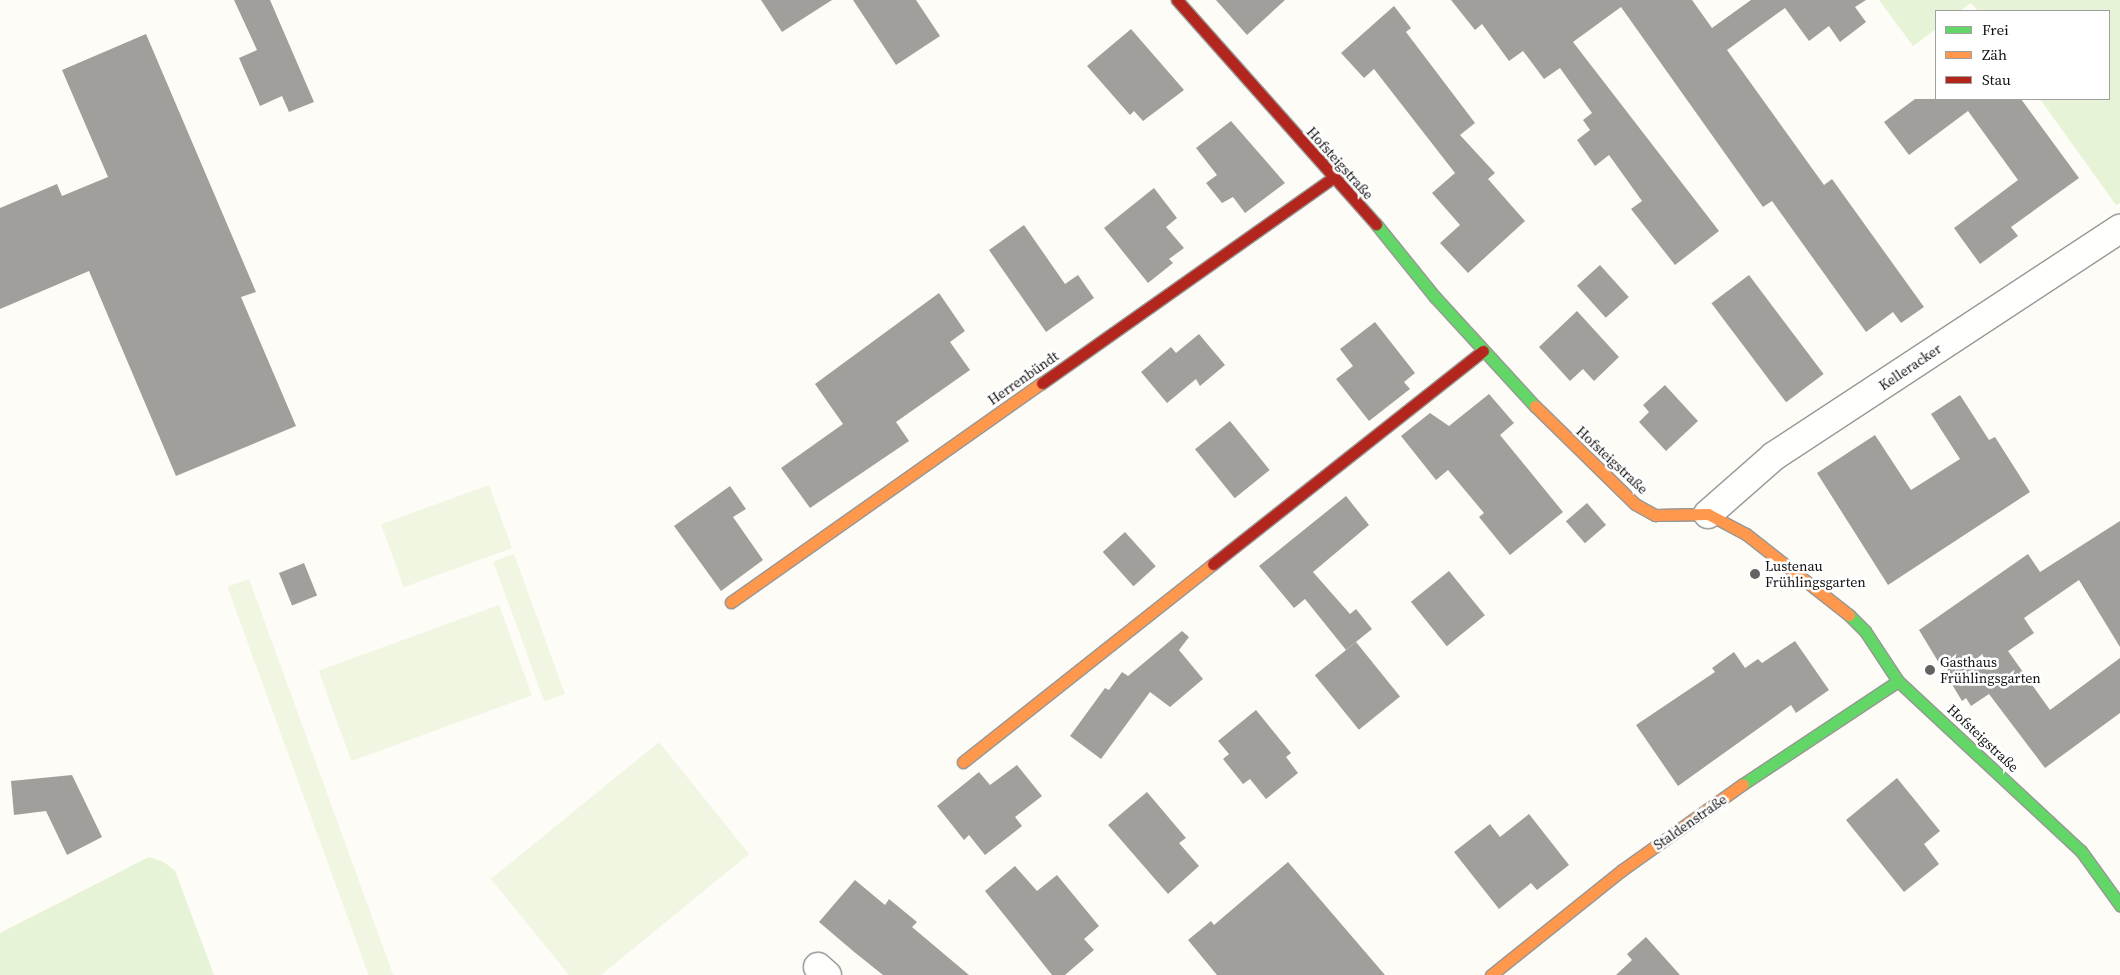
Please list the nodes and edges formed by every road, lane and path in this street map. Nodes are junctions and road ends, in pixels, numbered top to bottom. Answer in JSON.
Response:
{"nodes":[{"id":1,"x":1177,"y":0,"type":"edge"},
{"id":2,"x":1333,"y":178,"type":"junction"},
{"id":3,"x":2120,"y":229,"type":"edge"},
{"id":4,"x":1483,"y":351,"type":"junction"},
{"id":5,"x":1708,"y":514,"type":"junction"},
{"id":6,"x":731,"y":602,"type":"dead end"},
{"id":7,"x":1898,"y":681,"type":"junction"},
{"id":8,"x":963,"y":762,"type":"dead end"},
{"id":9,"x":2120,"y":905,"type":"edge"},
{"id":10,"x":1491,"y":975,"type":"edge"}],
"edges":[{"from":1,"to":2,"type":"street","name":"Hofsteigstraße"},
{"from":2,"to":4,"type":"street","name":"Hofsteigstraße"},
{"from":2,"to":6,"type":"street","name":"Herrenbündt"},
{"from":3,"to":5,"type":"street","name":"Kelleracker"},
{"from":4,"to":5,"type":"street","name":"Hofsteigstraße"},
{"from":4,"to":8,"type":"street"},
{"from":5,"to":7,"type":"street","name":"Hofsteigstraße"},
{"from":7,"to":9,"type":"street","name":"Hofsteigstraße"},
{"from":7,"to":10,"type":"street","name":"Staldenstraße"}]}
